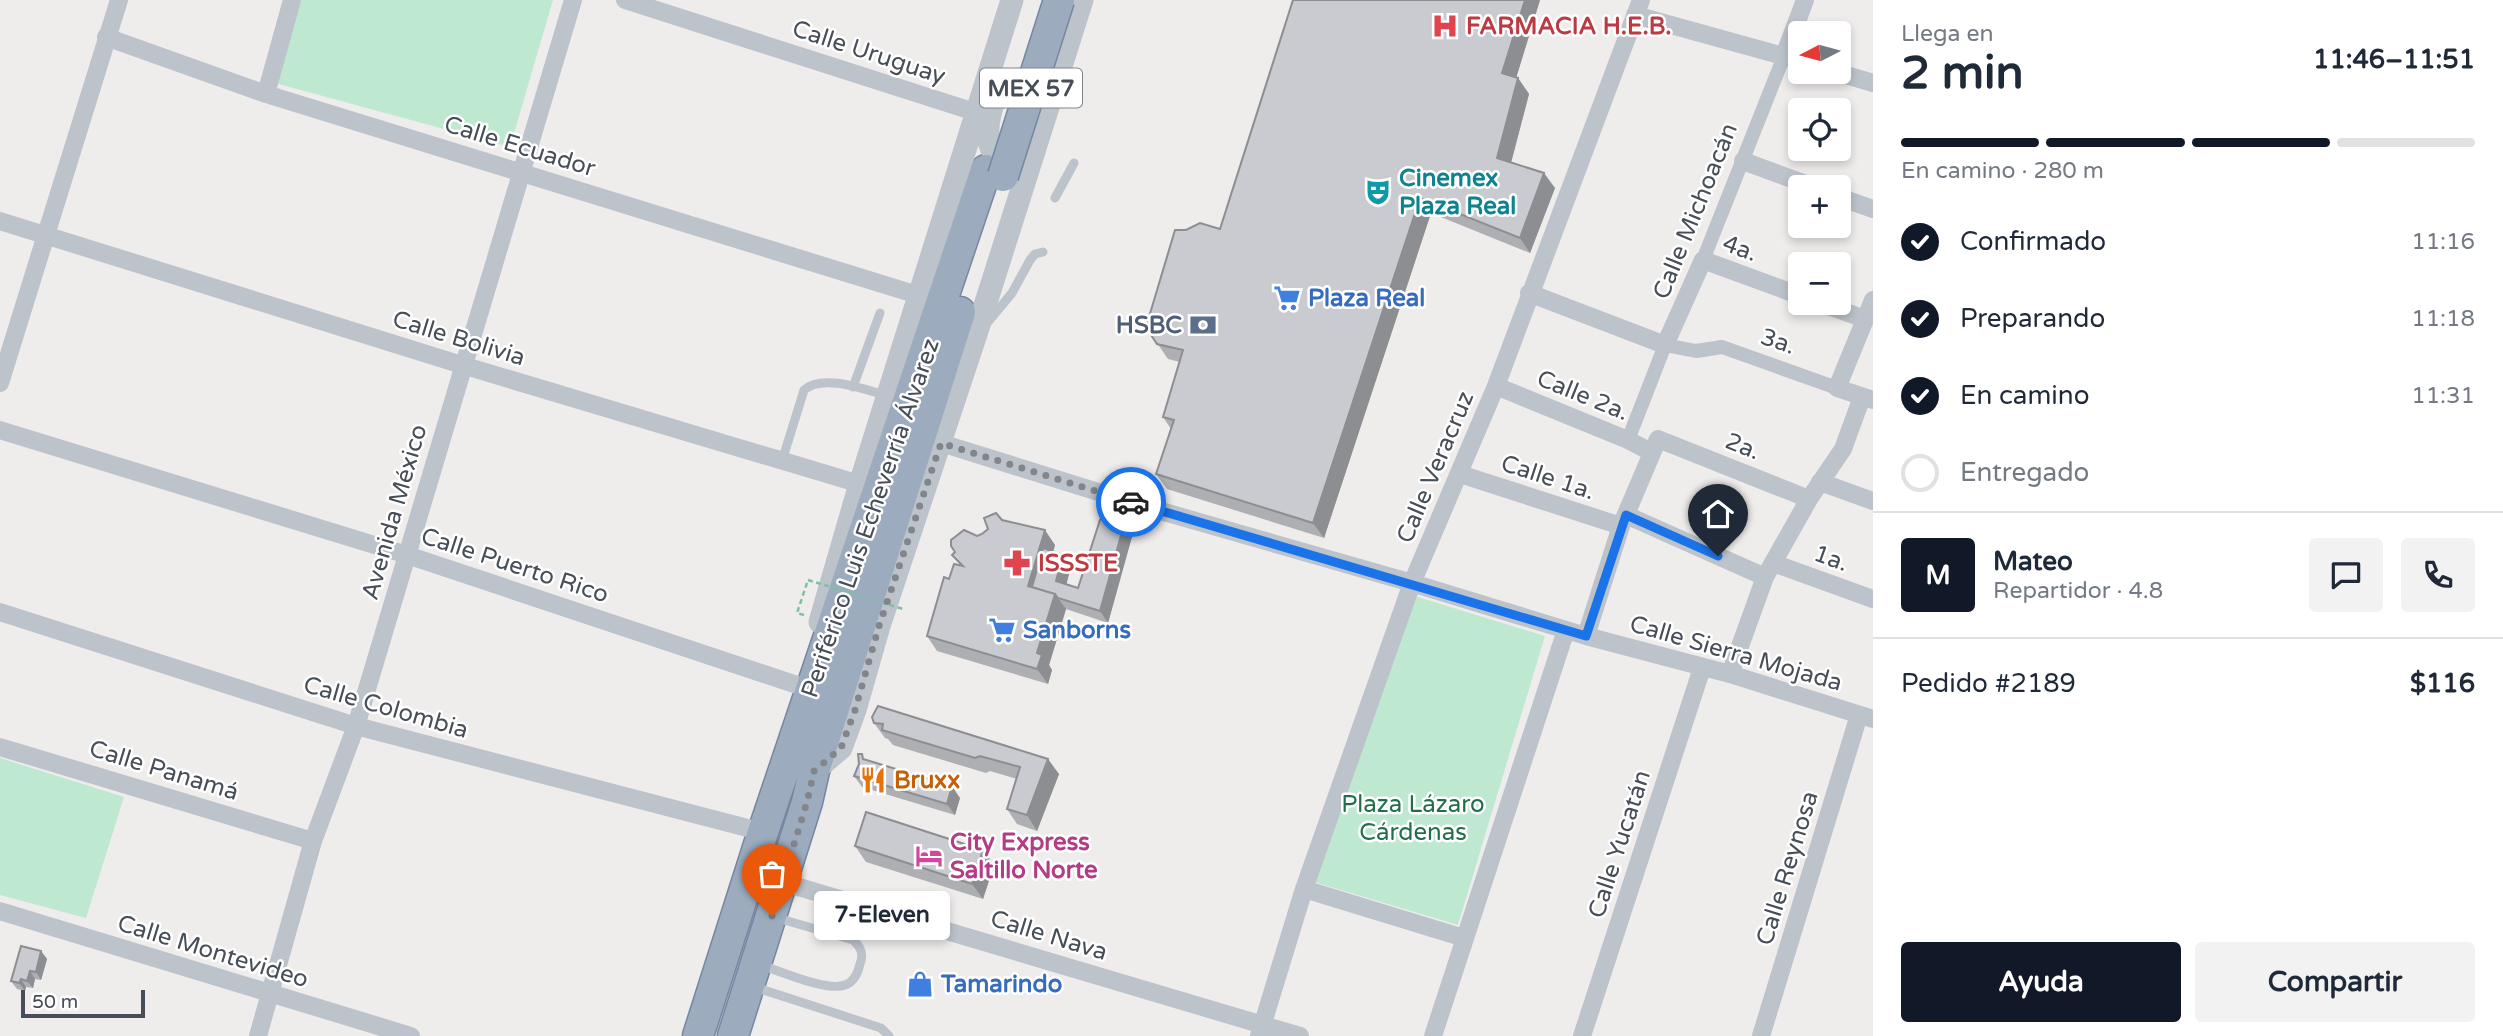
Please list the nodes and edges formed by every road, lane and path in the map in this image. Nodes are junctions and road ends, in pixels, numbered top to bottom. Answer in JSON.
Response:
{"nodes":[{"id":1,"x":119,"y":0,"type":"edge"},
{"id":2,"x":292,"y":0,"type":"edge"},
{"id":3,"x":573,"y":0,"type":"edge"},
{"id":4,"x":625,"y":0,"type":"edge"},
{"id":5,"x":1012,"y":0,"type":"edge"},
{"id":6,"x":1024,"y":0,"type":"edge"},
{"id":7,"x":1040,"y":0,"type":"edge"},
{"id":8,"x":1059,"y":0,"type":"edge"},
{"id":9,"x":1065,"y":0,"type":"edge"},
{"id":10,"x":1082,"y":0,"type":"edge"},
{"id":11,"x":1805,"y":0,"type":"edge"},
{"id":12,"x":1638,"y":7,"type":"edge"},
{"id":13,"x":1800,"y":21,"type":"edge"},
{"id":14,"x":106,"y":37,"type":"junction"},
{"id":15,"x":1788,"y":57,"type":"edge"},
{"id":16,"x":1788,"y":66,"type":"edge"},
{"id":17,"x":1852,"y":77,"type":"edge"},
{"id":18,"x":1873,"y":83,"type":"edge"},
{"id":19,"x":1053,"y":92,"type":"junction"},
{"id":20,"x":266,"y":94,"type":"junction"},
{"id":21,"x":978,"y":113,"type":"junction"},
{"id":22,"x":1743,"y":161,"type":"junction"},
{"id":23,"x":1074,"y":163,"type":"dead end"},
{"id":24,"x":520,"y":171,"type":"junction"},
{"id":25,"x":1005,"y":176,"type":"junction"},
{"id":26,"x":1788,"y":177,"type":"edge"},
{"id":27,"x":1055,"y":198,"type":"dead end"},
{"id":28,"x":1851,"y":201,"type":"edge"},
{"id":29,"x":1873,"y":209,"type":"edge"},
{"id":30,"x":0,"y":221,"type":"edge"},
{"id":31,"x":44,"y":235,"type":"junction"},
{"id":32,"x":1043,"y":252,"type":"dead end"},
{"id":33,"x":1703,"y":260,"type":"junction"},
{"id":34,"x":1788,"y":291,"type":"edge"},
{"id":35,"x":1529,"y":293,"type":"junction"},
{"id":36,"x":921,"y":296,"type":"junction"},
{"id":37,"x":1873,"y":300,"type":"edge"},
{"id":38,"x":880,"y":313,"type":"dead end"},
{"id":39,"x":1851,"y":314,"type":"edge"},
{"id":40,"x":1865,"y":319,"type":"junction"},
{"id":41,"x":976,"y":334,"type":"junction"},
{"id":42,"x":1665,"y":345,"type":"junction"},
{"id":43,"x":462,"y":365,"type":"junction"},
{"id":44,"x":0,"y":383,"type":"edge"},
{"id":45,"x":1496,"y":386,"type":"junction"},
{"id":46,"x":853,"y":387,"type":"junction"},
{"id":47,"x":1838,"y":388,"type":"junction"},
{"id":48,"x":889,"y":396,"type":"junction"},
{"id":49,"x":1868,"y":399,"type":"edge"},
{"id":50,"x":0,"y":430,"type":"edge"},
{"id":51,"x":1628,"y":440,"type":"junction"},
{"id":52,"x":941,"y":443,"type":"junction"},
{"id":53,"x":1655,"y":445,"type":"junction"},
{"id":54,"x":782,"y":461,"type":"junction"},
{"id":55,"x":1460,"y":474,"type":"junction"},
{"id":56,"x":1820,"y":482,"type":"junction"},
{"id":57,"x":860,"y":484,"type":"junction"},
{"id":58,"x":1809,"y":499,"type":"junction"},
{"id":59,"x":1873,"y":501,"type":"edge"},
{"id":60,"x":1623,"y":521,"type":"junction"},
{"id":61,"x":407,"y":555,"type":"junction"},
{"id":62,"x":1769,"y":570,"type":"junction"},
{"id":63,"x":808,"y":580,"type":"dead end"},
{"id":64,"x":1412,"y":583,"type":"junction"},
{"id":65,"x":1873,"y":599,"type":"edge"},
{"id":66,"x":903,"y":609,"type":"dead end"},
{"id":67,"x":0,"y":612,"type":"edge"},
{"id":68,"x":1566,"y":630,"type":"junction"},
{"id":69,"x":1586,"y":636,"type":"junction"},
{"id":70,"x":1702,"y":668,"type":"junction"},
{"id":71,"x":1730,"y":674,"type":"junction"},
{"id":72,"x":814,"y":683,"type":"junction"},
{"id":73,"x":1866,"y":717,"type":"edge"},
{"id":74,"x":356,"y":726,"type":"junction"},
{"id":75,"x":0,"y":747,"type":"edge"},
{"id":76,"x":814,"y":771,"type":"junction"},
{"id":77,"x":763,"y":831,"type":"junction"},
{"id":78,"x":313,"y":841,"type":"junction"},
{"id":79,"x":782,"y":883,"type":"junction"},
{"id":80,"x":1304,"y":889,"type":"junction"},
{"id":81,"x":0,"y":911,"type":"edge"},
{"id":82,"x":772,"y":916,"type":"junction"},
{"id":83,"x":1464,"y":938,"type":"junction"},
{"id":84,"x":753,"y":974,"type":"junction"},
{"id":85,"x":270,"y":995,"type":"junction"},
{"id":86,"x":1261,"y":1030,"type":"edge"},
{"id":87,"x":258,"y":1036,"type":"edge"},
{"id":88,"x":411,"y":1036,"type":"edge"},
{"id":89,"x":698,"y":1036,"type":"edge"},
{"id":90,"x":733,"y":1036,"type":"edge"},
{"id":91,"x":889,"y":1036,"type":"edge"},
{"id":92,"x":1300,"y":1036,"type":"edge"},
{"id":93,"x":1433,"y":1036,"type":"edge"},
{"id":94,"x":1582,"y":1036,"type":"edge"},
{"id":95,"x":1761,"y":1036,"type":"edge"}],
"edges":[{"from":1,"to":14,"type":"street"},
{"from":2,"to":20,"type":"street"},
{"from":3,"to":24,"type":"street","name":"Avenida México"},
{"from":4,"to":21,"type":"street","name":"Calle Uruguay"},
{"from":5,"to":21,"type":"street"},
{"from":6,"to":25,"type":"street"},
{"from":7,"to":25,"type":"highway","name":"Periférico Luis Echeverría Álvarez","number":"MEX 57"},
{"from":8,"to":25,"type":"highway","name":"Periférico Luis Echeverría Álvarez","number":"MEX 57","bridge":true},
{"from":9,"to":19,"type":"street"},
{"from":10,"to":19,"type":"street"},
{"from":11,"to":13,"type":"street","name":"Calle Michoacán"},
{"from":12,"to":15,"type":"street"},
{"from":12,"to":35,"type":"street","name":"Calle Veracruz"},
{"from":14,"to":20,"type":"street","name":"Calle Ecuador"},
{"from":14,"to":31,"type":"street"},
{"from":16,"to":22,"type":"street","name":"Calle Michoacán"},
{"from":17,"to":18,"type":"street"},
{"from":19,"to":25,"type":"street"},
{"from":20,"to":24,"type":"street","name":"Calle Ecuador"},
{"from":21,"to":36,"type":"street"},
{"from":22,"to":26,"type":"street"},
{"from":22,"to":33,"type":"street","name":"Calle Michoacán"},
{"from":23,"to":27,"type":"lane"},
{"from":24,"to":36,"type":"street","name":"Calle Ecuador"},
{"from":24,"to":43,"type":"street","name":"Avenida México"},
{"from":25,"to":41,"type":"street"},
{"from":25,"to":72,"type":"highway","name":"Periférico Luis Echeverría Álvarez","number":"MEX 57"},
{"from":25,"to":76,"type":"highway","name":"Periférico Luis Echeverría Álvarez","number":"MEX 57"},
{"from":28,"to":29,"type":"street"},
{"from":30,"to":31,"type":"street","name":"Calle Bolivia"},
{"from":31,"to":43,"type":"street","name":"Calle Bolivia"},
{"from":31,"to":44,"type":"street"},
{"from":32,"to":41,"type":"lane"},
{"from":33,"to":34,"type":"street","name":"4a."},
{"from":33,"to":42,"type":"street","name":"Calle Michoacán"},
{"from":35,"to":42,"type":"street"},
{"from":35,"to":45,"type":"street","name":"Calle Veracruz"},
{"from":36,"to":48,"type":"street"},
{"from":37,"to":40,"type":"street"},
{"from":38,"to":46,"type":"lane"},
{"from":39,"to":40,"type":"street"},
{"from":40,"to":47,"type":"street"},
{"from":41,"to":52,"type":"street"},
{"from":42,"to":47,"type":"street","name":"3a."},
{"from":42,"to":51,"type":"street","name":"Calle Michoacán"},
{"from":43,"to":54,"type":"street","name":"Calle Bolivia"},
{"from":43,"to":61,"type":"street","name":"Avenida México"},
{"from":45,"to":51,"type":"street","name":"Calle 2a."},
{"from":45,"to":55,"type":"street","name":"Calle Veracruz"},
{"from":46,"to":48,"type":"lane"},
{"from":46,"to":54,"type":"lane"},
{"from":47,"to":49,"type":"street","name":"3a."},
{"from":48,"to":57,"type":"street"},
{"from":49,"to":56,"type":"street"},
{"from":50,"to":61,"type":"street","name":"Calle Puerto Rico"},
{"from":51,"to":53,"type":"street","name":"Calle 2a."},
{"from":52,"to":64,"type":"street","name":"Calle Sierra Mojada"},
{"from":52,"to":76,"type":"street"},
{"from":53,"to":58,"type":"street","name":"2a."},
{"from":53,"to":60,"type":"street"},
{"from":54,"to":57,"type":"street","name":"Calle Bolivia"},
{"from":55,"to":60,"type":"street","name":"Calle 1a."},
{"from":55,"to":64,"type":"street","name":"Calle Veracruz"},
{"from":56,"to":58,"type":"street"},
{"from":56,"to":59,"type":"street"},
{"from":57,"to":72,"type":"street"},
{"from":58,"to":62,"type":"street"},
{"from":60,"to":62,"type":"street","name":"1a."},
{"from":60,"to":69,"type":"street"},
{"from":61,"to":72,"type":"street","name":"Calle Puerto Rico"},
{"from":61,"to":74,"type":"street","name":"Avenida México"},
{"from":62,"to":65,"type":"street","name":"1a."},
{"from":62,"to":71,"type":"street"},
{"from":63,"to":66,"type":"path","bridge":true},
{"from":64,"to":68,"type":"street","name":"Calle Sierra Mojada"},
{"from":64,"to":80,"type":"street","name":"Calle Veracruz"},
{"from":67,"to":74,"type":"street","name":"Calle Colombia"},
{"from":68,"to":69,"type":"street","name":"Calle Sierra Mojada"},
{"from":68,"to":83,"type":"street"},
{"from":69,"to":70,"type":"street","name":"Calle Sierra Mojada"},
{"from":70,"to":71,"type":"street","name":"Calle Sierra Mojada"},
{"from":70,"to":94,"type":"street","name":"Calle Yucatán"},
{"from":71,"to":73,"type":"street","name":"Calle Sierra Mojada"},
{"from":72,"to":77,"type":"highway","name":"Periférico Luis Echeverría Álvarez","number":"MEX 57"},
{"from":73,"to":95,"type":"street","name":"Calle Reynosa"},
{"from":74,"to":77,"type":"street","name":"Calle Colombia"},
{"from":74,"to":78,"type":"street","name":"Avenida México"},
{"from":75,"to":78,"type":"street","name":"Calle Panamá"},
{"from":76,"to":79,"type":"highway","name":"Periférico Luis Echeverría Álvarez","number":"MEX 57"},
{"from":77,"to":89,"type":"highway","name":"Periférico Luis Echeverría Álvarez","number":"MEX 57"},
{"from":78,"to":85,"type":"street","name":"Avenida México"},
{"from":79,"to":82,"type":"highway","name":"Periférico Luis Echeverría Álvarez","number":"MEX 57"},
{"from":79,"to":86,"type":"street","name":"Calle Nava"},
{"from":80,"to":83,"type":"street"},
{"from":80,"to":86,"type":"street","name":"Calle Veracruz"},
{"from":81,"to":85,"type":"street","name":"Calle Montevideo"},
{"from":82,"to":84,"type":"highway","name":"Periférico Luis Echeverría Álvarez","number":"MEX 57"},
{"from":82,"to":84,"type":"lane"},
{"from":83,"to":93,"type":"street"},
{"from":84,"to":90,"type":"highway","name":"Periférico Luis Echeverría Álvarez","number":"MEX 57"},
{"from":84,"to":91,"type":"lane"},
{"from":85,"to":87,"type":"street","name":"Avenida México"},
{"from":85,"to":88,"type":"street","name":"Calle Montevideo"},
{"from":86,"to":92,"type":"street","name":"Calle Nava"}]}
